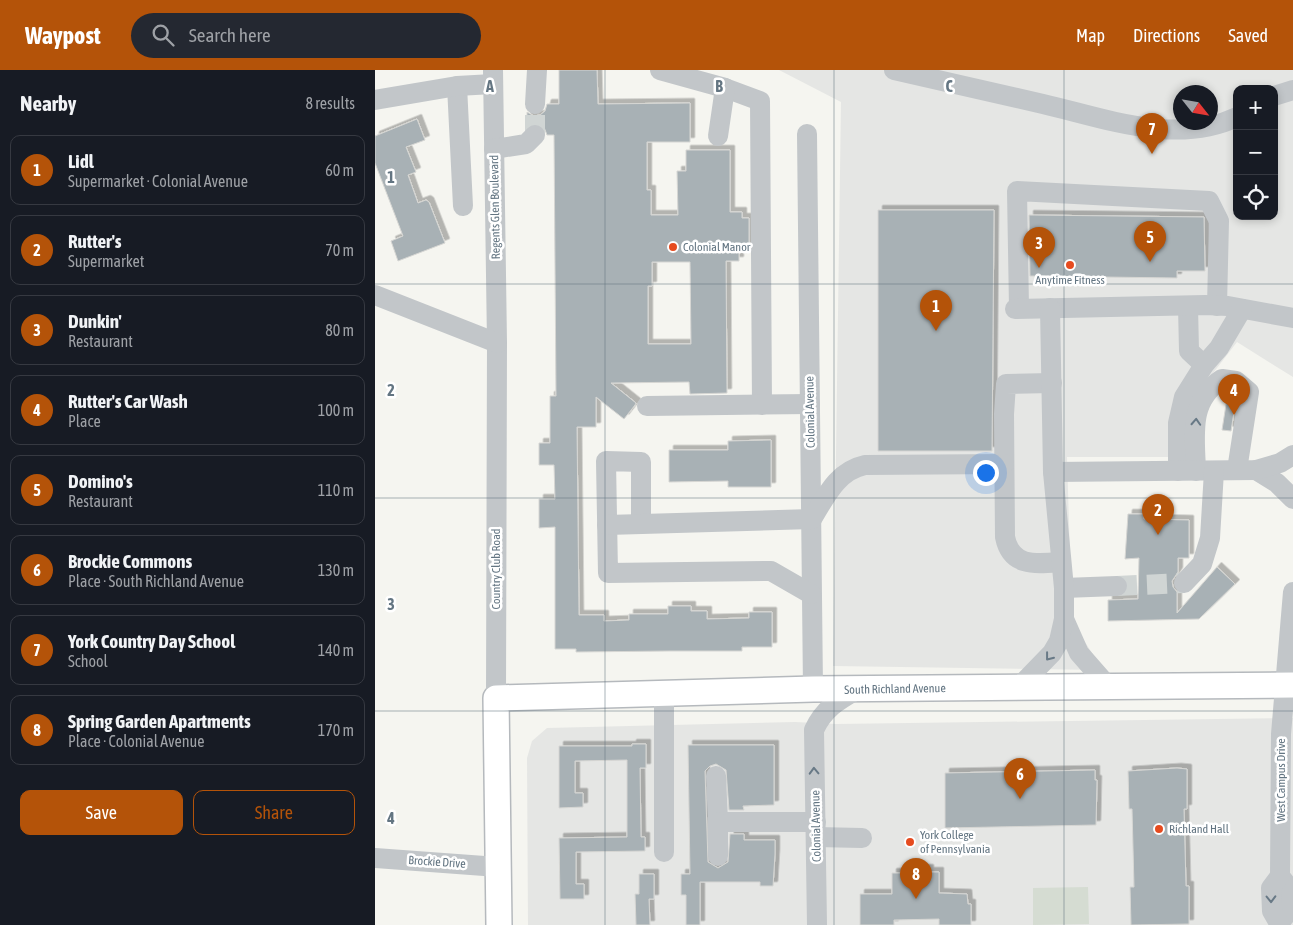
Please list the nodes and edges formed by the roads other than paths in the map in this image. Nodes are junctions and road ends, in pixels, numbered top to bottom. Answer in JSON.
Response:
{"nodes":[{"id":1,"x":537,"y":70,"type":"edge"},
{"id":2,"x":660,"y":70,"type":"edge"},
{"id":3,"x":894,"y":70,"type":"edge"},
{"id":4,"x":493,"y":77,"type":"edge"},
{"id":5,"x":457,"y":86,"type":"junction"},
{"id":6,"x":725,"y":88,"type":"junction"},
{"id":7,"x":1293,"y":90,"type":"edge"},
{"id":8,"x":1278,"y":95,"type":"edge"},
{"id":9,"x":375,"y":100,"type":"edge"},
{"id":10,"x":535,"y":104,"type":"tunnel mouth"},
{"id":11,"x":1233,"y":119,"type":"edge"},
{"id":12,"x":807,"y":134,"type":"dead end"},
{"id":13,"x":535,"y":135,"type":"dead end"},
{"id":14,"x":718,"y":136,"type":"dead end"},
{"id":15,"x":494,"y":149,"type":"junction"},
{"id":16,"x":463,"y":206,"type":"dead end"},
{"id":17,"x":375,"y":295,"type":"edge"},
{"id":18,"x":1187,"y":306,"type":"junction"},
{"id":19,"x":1217,"y":306,"type":"junction"},
{"id":20,"x":1050,"y":308,"type":"junction"},
{"id":21,"x":1241,"y":308,"type":"junction"},
{"id":22,"x":1293,"y":318,"type":"edge"},
{"id":23,"x":497,"y":343,"type":"junction"},
{"id":24,"x":1204,"y":365,"type":"junction"},
{"id":25,"x":1052,"y":383,"type":"junction"},
{"id":26,"x":762,"y":404,"type":"junction"},
{"id":27,"x":810,"y":404,"type":"junction"},
{"id":28,"x":647,"y":406,"type":"dead end"},
{"id":29,"x":1293,"y":455,"type":"edge"},
{"id":30,"x":1003,"y":464,"type":"junction"},
{"id":31,"x":1237,"y":470,"type":"junction"},
{"id":32,"x":1256,"y":470,"type":"junction"},
{"id":33,"x":1196,"y":471,"type":"junction"},
{"id":34,"x":1053,"y":472,"type":"junction"},
{"id":35,"x":1293,"y":499,"type":"edge"},
{"id":36,"x":812,"y":519,"type":"junction"},
{"id":37,"x":641,"y":524,"type":"junction"},
{"id":38,"x":607,"y":525,"type":"junction"},
{"id":39,"x":1060,"y":562,"type":"junction"},
{"id":40,"x":1184,"y":583,"type":"tunnel mouth"},
{"id":41,"x":1117,"y":586,"type":"tunnel mouth"},
{"id":42,"x":1064,"y":588,"type":"junction"},
{"id":43,"x":1293,"y":592,"type":"edge"},
{"id":44,"x":811,"y":594,"type":"junction"},
{"id":45,"x":1064,"y":619,"type":"junction"},
{"id":46,"x":1107,"y":685,"type":"junction"},
{"id":47,"x":1288,"y":685,"type":"edge"},
{"id":48,"x":1019,"y":687,"type":"junction"},
{"id":49,"x":813,"y":689,"type":"junction"},
{"id":50,"x":858,"y":689,"type":"junction"},
{"id":51,"x":664,"y":694,"type":"junction"},
{"id":52,"x":496,"y":698,"type":"junction"},
{"id":53,"x":716,"y":776,"type":"dead end"},
{"id":54,"x":718,"y":822,"type":"junction"},
{"id":55,"x":816,"y":829,"type":"junction"},
{"id":56,"x":862,"y":838,"type":"dead end"},
{"id":57,"x":664,"y":852,"type":"dead end"},
{"id":58,"x":718,"y":856,"type":"dead end"},
{"id":59,"x":375,"y":858,"type":"edge"},
{"id":60,"x":498,"y":867,"type":"junction"},
{"id":61,"x":1280,"y":923,"type":"edge"},
{"id":62,"x":499,"y":925,"type":"edge"},
{"id":63,"x":817,"y":925,"type":"edge"}],
"edges":[{"from":1,"to":10,"type":"street"},
{"from":2,"to":6,"type":"street"},
{"from":3,"to":11,"type":"street"},
{"from":4,"to":5,"type":"street"},
{"from":4,"to":15,"type":"street","name":"Regents Glen Boulevard"},
{"from":5,"to":9,"type":"street"},
{"from":5,"to":16,"type":"street"},
{"from":6,"to":14,"type":"street"},
{"from":6,"to":26,"type":"street"},
{"from":7,"to":8,"type":"street"},
{"from":12,"to":27,"type":"street","name":"Colonial Avenue"},
{"from":13,"to":15,"type":"street"},
{"from":15,"to":23,"type":"street","name":"Regents Glen Boulevard"},
{"from":17,"to":23,"type":"street"},
{"from":18,"to":19,"type":"street"},
{"from":18,"to":20,"type":"street"},
{"from":18,"to":24,"type":"street"},
{"from":19,"to":20,"type":"street"},
{"from":19,"to":21,"type":"street"},
{"from":20,"to":25,"type":"street"},
{"from":21,"to":22,"type":"street"},
{"from":21,"to":24,"type":"street"},
{"from":23,"to":52,"type":"street","name":"Country Club Road"},
{"from":24,"to":33,"type":"street"},
{"from":25,"to":30,"type":"street"},
{"from":25,"to":34,"type":"street"},
{"from":26,"to":27,"type":"street"},
{"from":26,"to":28,"type":"street"},
{"from":27,"to":36,"type":"street","name":"Colonial Avenue"},
{"from":29,"to":32,"type":"street"},
{"from":30,"to":36,"type":"street"},
{"from":30,"to":39,"type":"street"},
{"from":31,"to":32,"type":"street"},
{"from":31,"to":33,"type":"street"},
{"from":33,"to":31,"type":"street","one_way":true},
{"from":32,"to":35,"type":"street"},
{"from":33,"to":34,"type":"street"},
{"from":33,"to":40,"type":"street"},
{"from":34,"to":39,"type":"street"},
{"from":36,"to":37,"type":"street"},
{"from":36,"to":44,"type":"street","name":"Colonial Avenue"},
{"from":37,"to":38,"type":"street"},
{"from":37,"to":38,"type":"street"},
{"from":38,"to":44,"type":"street"},
{"from":39,"to":42,"type":"street"},
{"from":41,"to":42,"type":"street"},
{"from":42,"to":45,"type":"street"},
{"from":43,"to":47,"type":"street","name":"West Campus Drive"},
{"from":44,"to":49,"type":"street","name":"Colonial Avenue"},
{"from":45,"to":46,"type":"street"},
{"from":45,"to":48,"type":"street","one_way":true},
{"from":46,"to":47,"type":"main road","name":"South Richland Avenue"},
{"from":46,"to":48,"type":"main road","name":"South Richland Avenue"},
{"from":47,"to":61,"type":"street","name":"West Campus Drive"},
{"from":48,"to":50,"type":"main road","name":"South Richland Avenue"},
{"from":49,"to":50,"type":"main road","name":"South Richland Avenue"},
{"from":49,"to":51,"type":"main road","name":"South Richland Avenue"},
{"from":55,"to":50,"type":"street","name":"Colonial Avenue","one_way":true},
{"from":51,"to":52,"type":"main road","name":"South Richland Avenue"},
{"from":51,"to":57,"type":"street"},
{"from":52,"to":60,"type":"main road","name":"Country Club Road"},
{"from":53,"to":54,"type":"street"},
{"from":54,"to":55,"type":"street"},
{"from":54,"to":58,"type":"street"},
{"from":55,"to":56,"type":"street"},
{"from":55,"to":63,"type":"street","name":"Colonial Avenue"},
{"from":59,"to":60,"type":"street","name":"Brockie Drive"},
{"from":60,"to":62,"type":"main road","name":"Country Club Road"}]}
